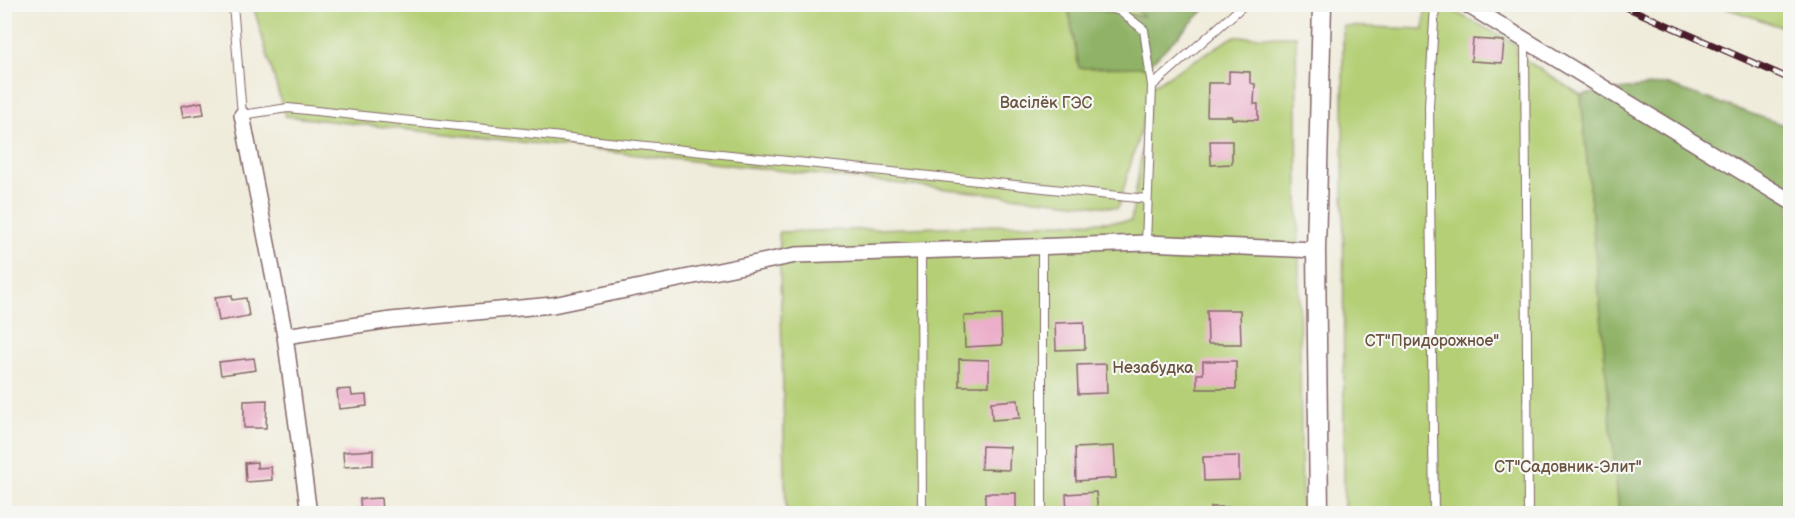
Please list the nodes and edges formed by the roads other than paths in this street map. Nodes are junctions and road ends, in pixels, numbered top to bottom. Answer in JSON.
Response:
{"nodes":[{"id":1,"x":232,"y":4,"type":"edge"},
{"id":2,"x":1095,"y":4,"type":"edge"},
{"id":3,"x":1114,"y":4,"type":"edge"},
{"id":4,"x":1245,"y":4,"type":"edge"},
{"id":5,"x":1322,"y":4,"type":"edge"},
{"id":6,"x":1435,"y":4,"type":"edge"},
{"id":7,"x":1466,"y":4,"type":"edge"},
{"id":8,"x":1120,"y":11,"type":"junction"},
{"id":9,"x":1525,"y":42,"type":"junction"},
{"id":10,"x":1152,"y":86,"type":"junction"},
{"id":11,"x":242,"y":115,"type":"junction"},
{"id":12,"x":1147,"y":199,"type":"junction"},
{"id":13,"x":1791,"y":201,"type":"edge"},
{"id":14,"x":1146,"y":243,"type":"junction"},
{"id":15,"x":1042,"y":247,"type":"junction"},
{"id":16,"x":1316,"y":250,"type":"junction"},
{"id":17,"x":921,"y":252,"type":"junction"},
{"id":18,"x":285,"y":336,"type":"junction"},
{"id":19,"x":309,"y":513,"type":"edge"},
{"id":20,"x":922,"y":513,"type":"edge"},
{"id":21,"x":1042,"y":513,"type":"edge"},
{"id":22,"x":1319,"y":513,"type":"edge"},
{"id":23,"x":1434,"y":513,"type":"edge"},
{"id":24,"x":1528,"y":513,"type":"edge"}],
"edges":[{"from":1,"to":11,"type":"lane"},
{"from":2,"to":8,"type":"lane"},
{"from":3,"to":8,"type":"lane"},
{"from":4,"to":10,"type":"lane"},
{"from":5,"to":16,"type":"street"},
{"from":6,"to":23,"type":"lane"},
{"from":7,"to":9,"type":"street"},
{"from":8,"to":10,"type":"lane"},
{"from":9,"to":13,"type":"street"},
{"from":9,"to":24,"type":"lane"},
{"from":10,"to":12,"type":"lane"},
{"from":11,"to":12,"type":"lane"},
{"from":11,"to":18,"type":"street"},
{"from":12,"to":14,"type":"lane"},
{"from":14,"to":15,"type":"street"},
{"from":14,"to":16,"type":"street"},
{"from":15,"to":17,"type":"street"},
{"from":15,"to":21,"type":"lane"},
{"from":16,"to":22,"type":"street"},
{"from":17,"to":18,"type":"street"},
{"from":17,"to":20,"type":"lane"},
{"from":18,"to":19,"type":"street"}]}
